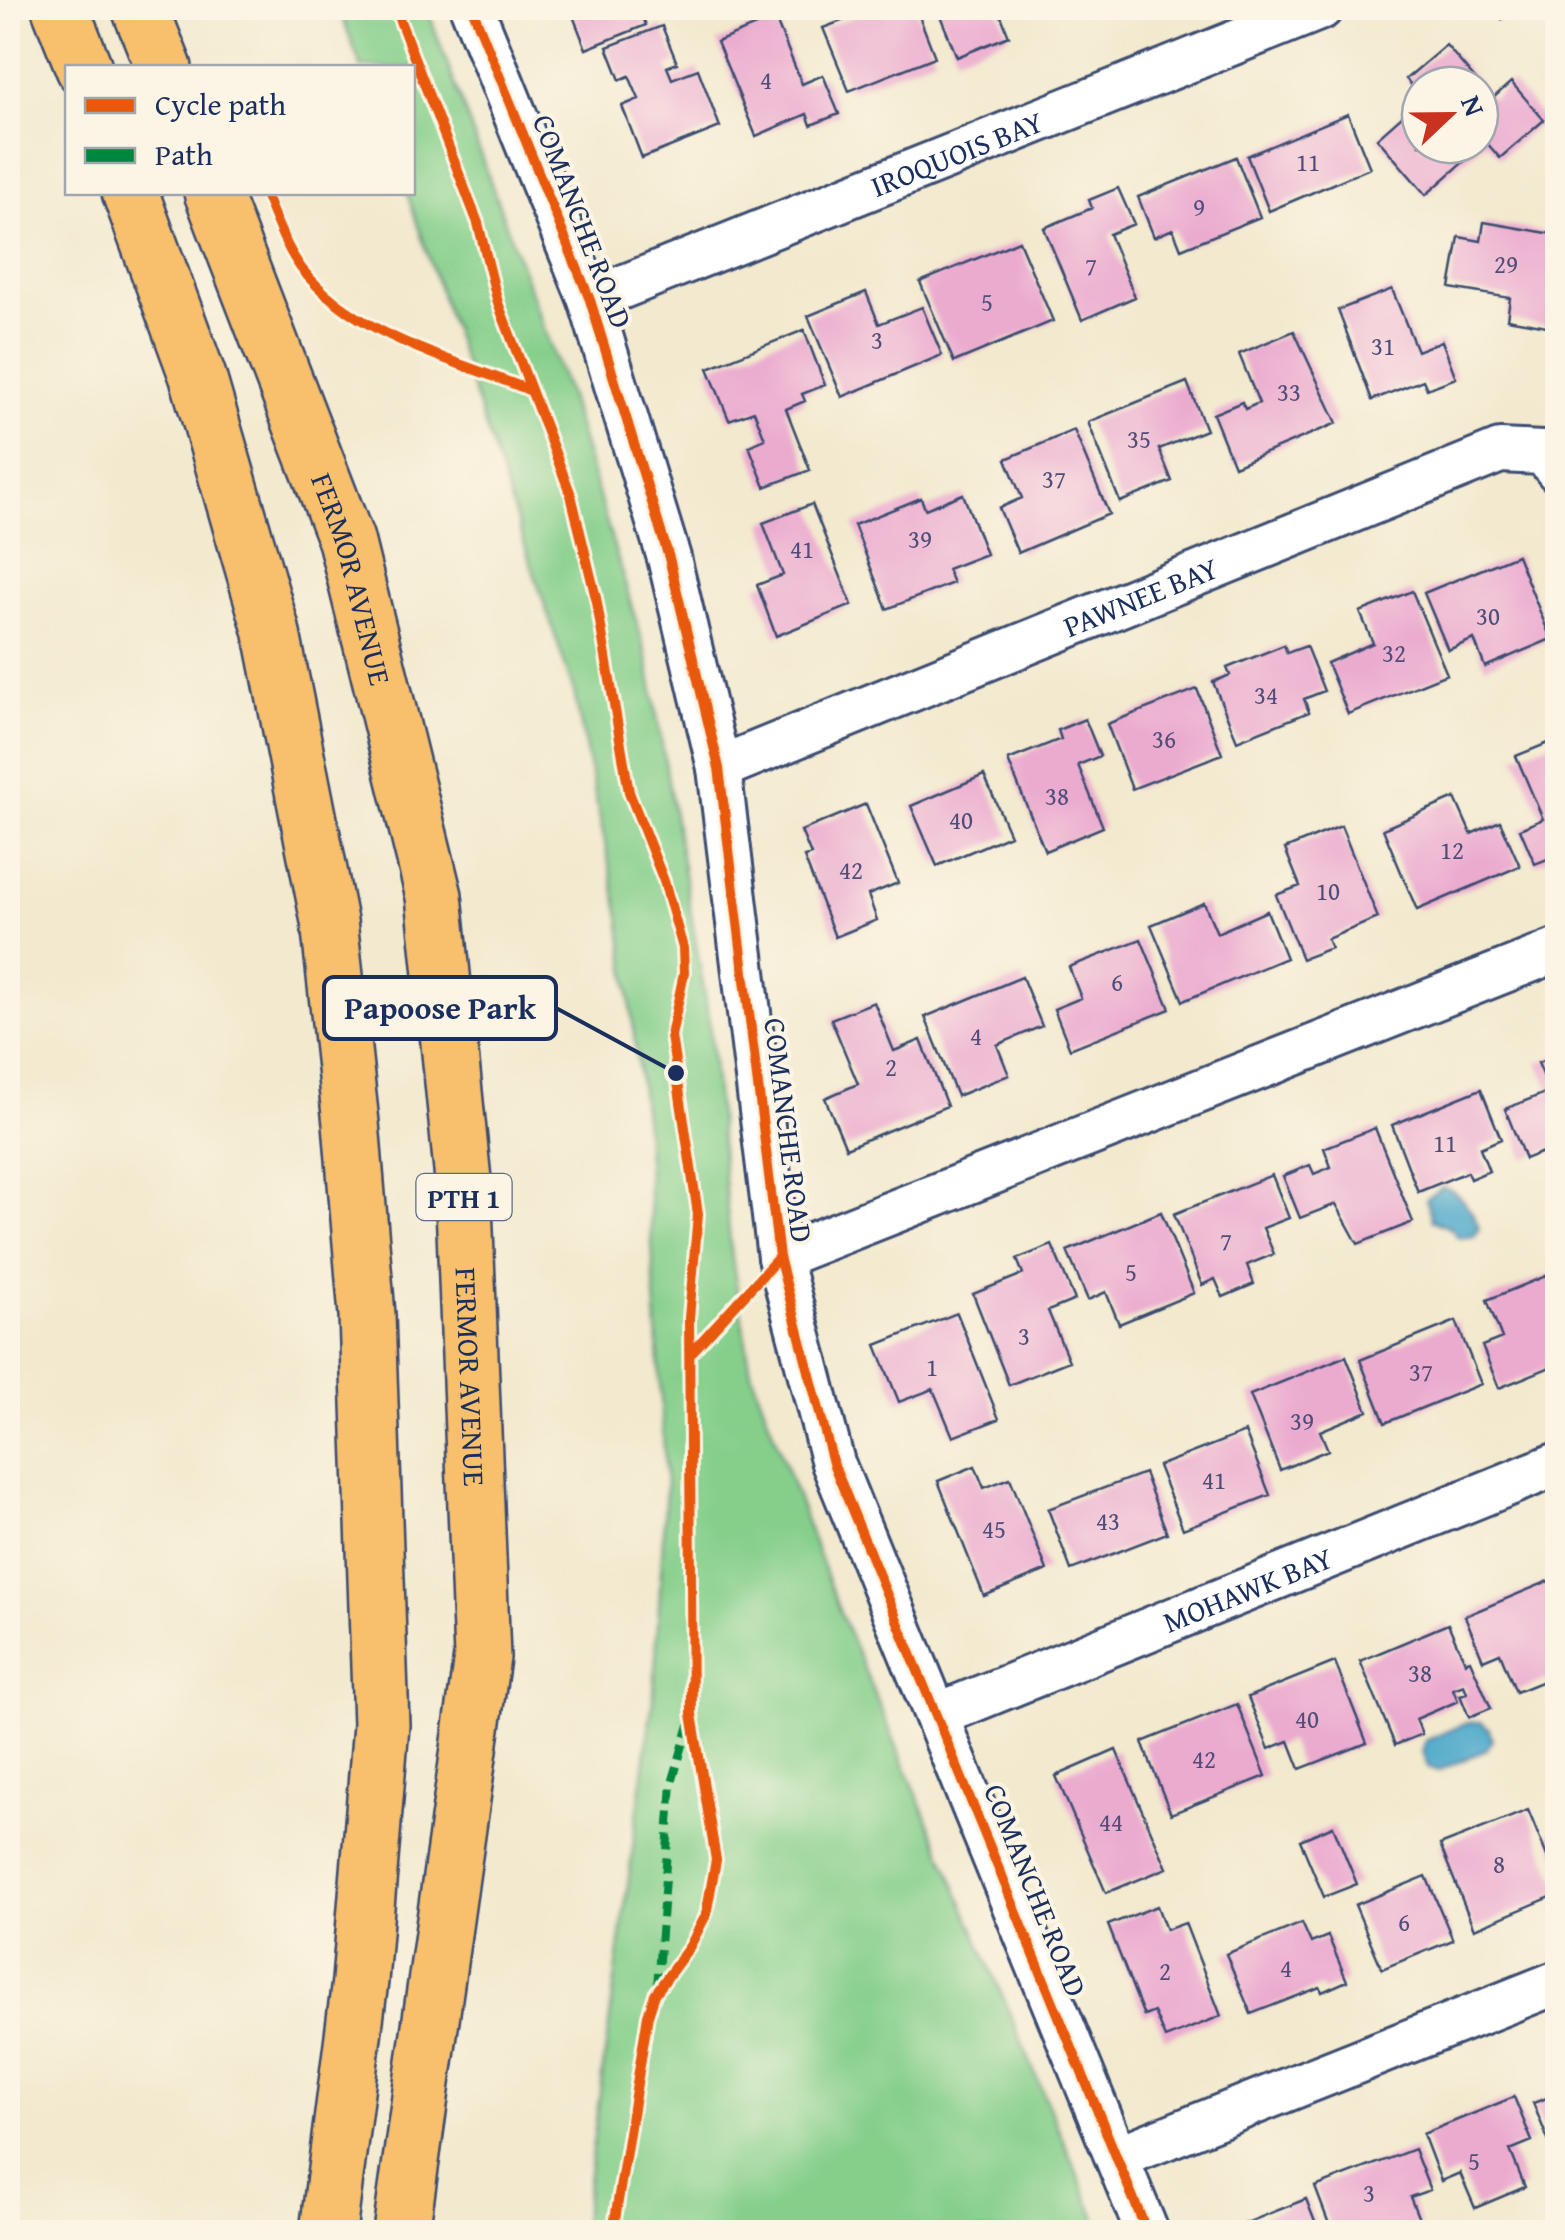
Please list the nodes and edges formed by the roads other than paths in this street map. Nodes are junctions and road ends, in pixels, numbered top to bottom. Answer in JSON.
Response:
{"nodes":[{"id":1,"x":60,"y":8,"type":"edge"},
{"id":2,"x":140,"y":8,"type":"edge"},
{"id":3,"x":472,"y":8,"type":"edge"},
{"id":4,"x":1322,"y":8,"type":"edge"},
{"id":5,"x":83,"y":65,"type":"edge"},
{"id":6,"x":162,"y":65,"type":"edge"},
{"id":7,"x":131,"y":195,"type":"edge"},
{"id":8,"x":213,"y":195,"type":"edge"},
{"id":9,"x":590,"y":300,"type":"junction"},
{"id":10,"x":1558,"y":471,"type":"edge"},
{"id":11,"x":719,"y":768,"type":"junction"},
{"id":12,"x":1558,"y":950,"type":"edge"},
{"id":13,"x":779,"y":1257,"type":"junction"},
{"id":14,"x":1558,"y":1464,"type":"edge"},
{"id":15,"x":937,"y":1715,"type":"junction"},
{"id":16,"x":1558,"y":1982,"type":"edge"},
{"id":17,"x":1118,"y":2157,"type":"junction"},
{"id":18,"x":328,"y":2232,"type":"edge"},
{"id":19,"x":401,"y":2232,"type":"edge"},
{"id":20,"x":1148,"y":2232,"type":"edge"}],
"edges":[{"from":1,"to":5,"type":"highway"},
{"from":2,"to":6,"type":"highway"},
{"from":3,"to":9,"type":"street","name":"COMANCHE ROAD"},
{"from":4,"to":9,"type":"street","name":"IROQUOIS BAY"},
{"from":7,"to":18,"type":"highway"},
{"from":8,"to":19,"type":"highway","name":"FERMOR AVENUE","number":"PTH 1"},
{"from":9,"to":11,"type":"street","name":"COMANCHE ROAD"},
{"from":10,"to":11,"type":"street","name":"PAWNEE BAY"},
{"from":11,"to":13,"type":"street","name":"COMANCHE ROAD"},
{"from":12,"to":13,"type":"street"},
{"from":13,"to":15,"type":"street","name":"COMANCHE ROAD"},
{"from":14,"to":15,"type":"street","name":"MOHAWK BAY"},
{"from":15,"to":17,"type":"street","name":"COMANCHE ROAD"},
{"from":16,"to":17,"type":"street"},
{"from":17,"to":20,"type":"street","name":"COMANCHE ROAD"}]}
